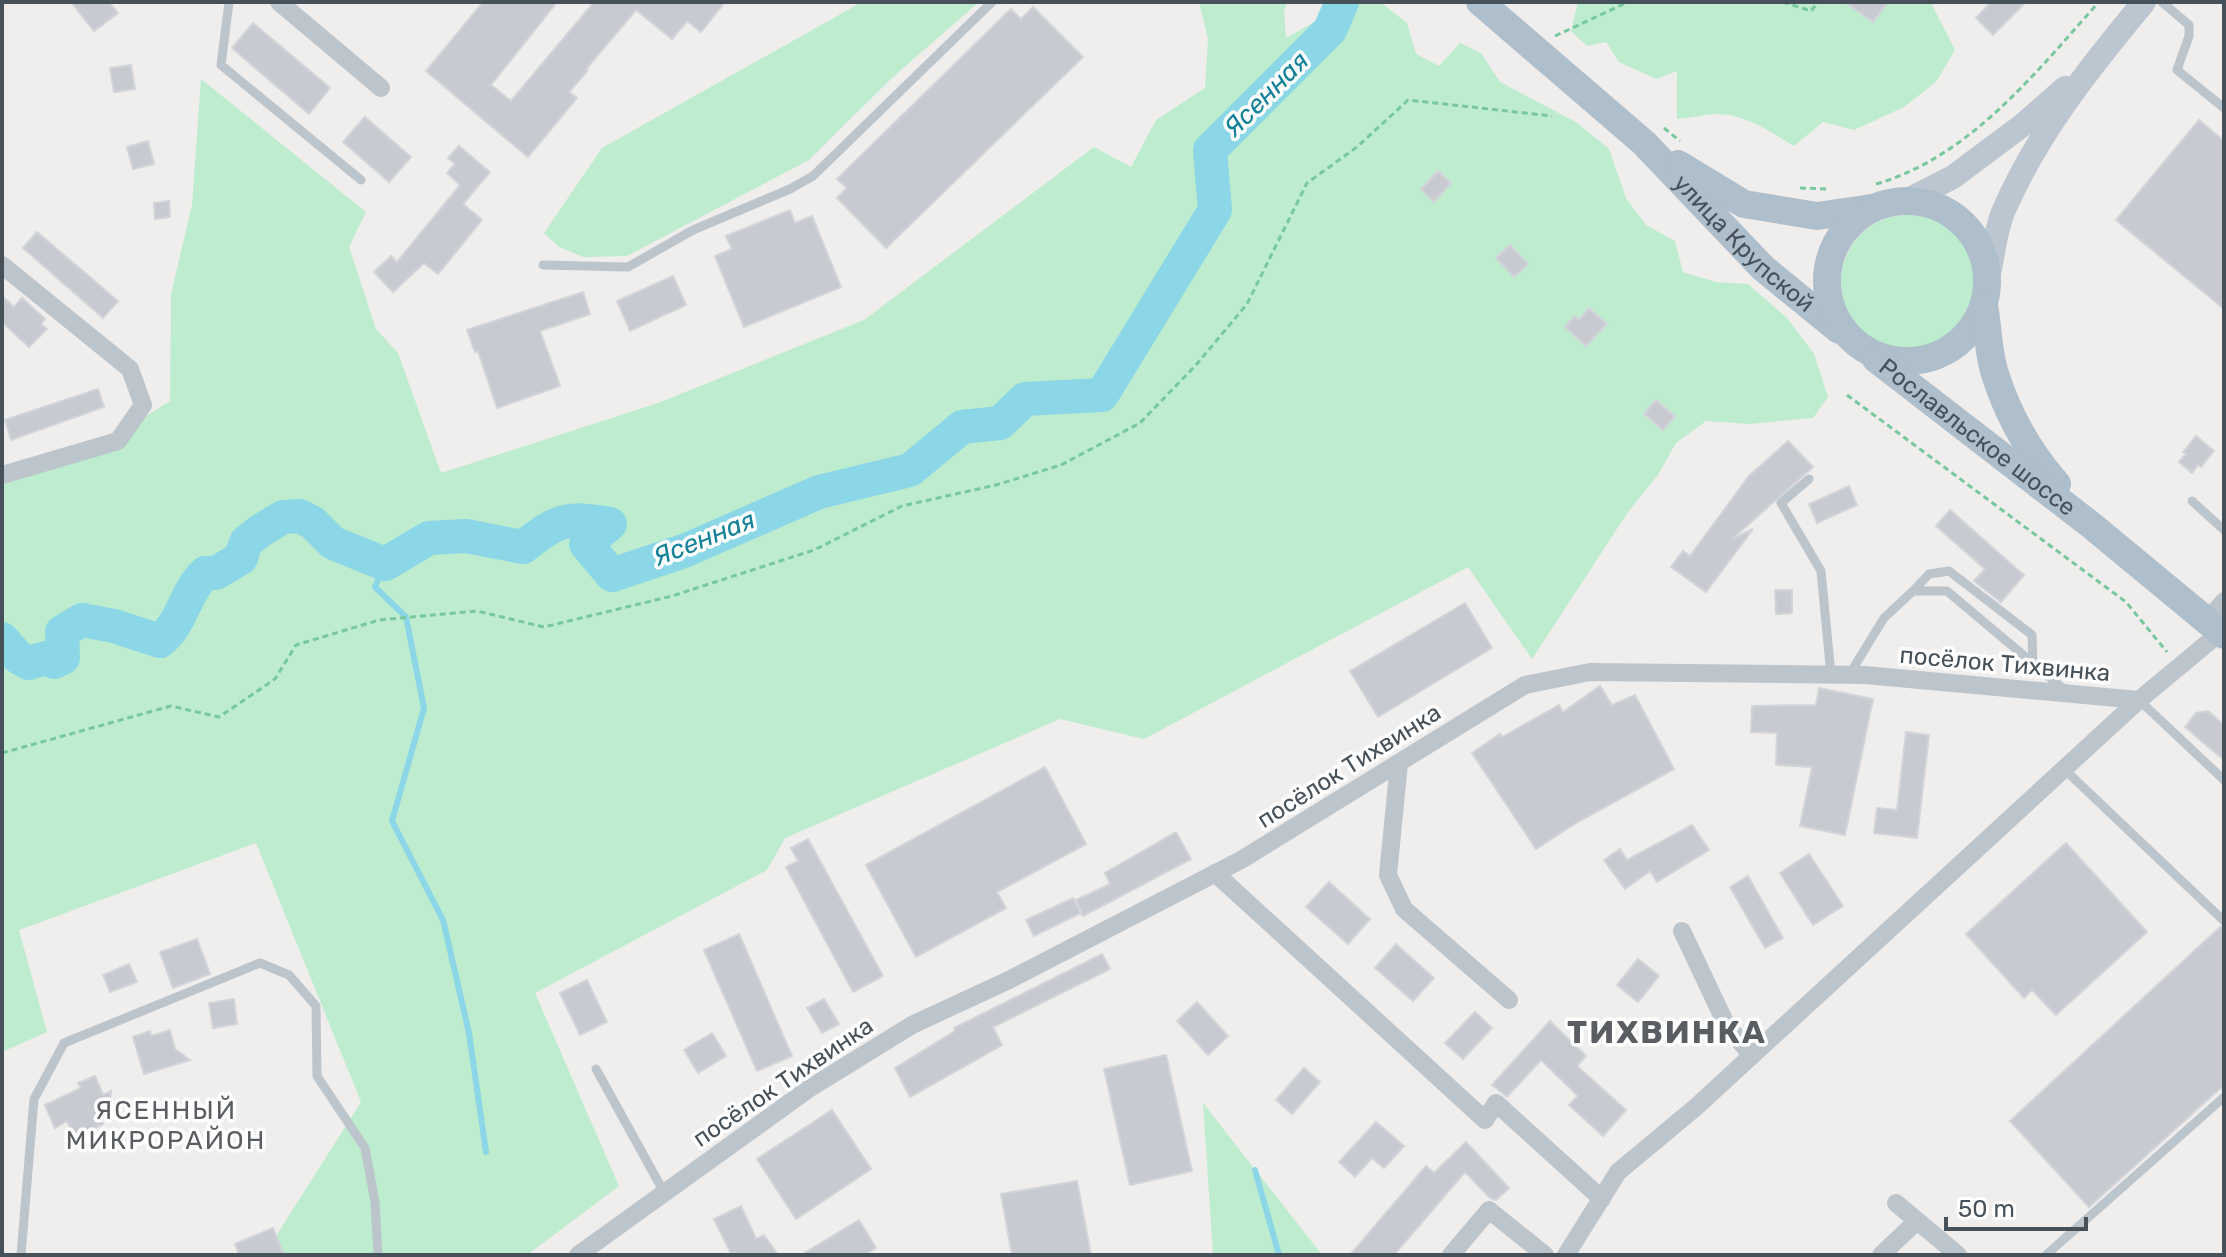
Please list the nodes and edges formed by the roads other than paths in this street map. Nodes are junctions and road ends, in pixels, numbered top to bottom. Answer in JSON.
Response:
{"nodes":[{"id":1,"x":229,"y":2,"type":"edge"},
{"id":2,"x":279,"y":2,"type":"edge"},
{"id":3,"x":992,"y":2,"type":"edge"},
{"id":4,"x":1480,"y":2,"type":"edge"},
{"id":5,"x":2144,"y":2,"type":"edge"},
{"id":6,"x":2162,"y":2,"type":"edge"},
{"id":7,"x":2094,"y":63,"type":"junction"},
{"id":8,"x":381,"y":88,"type":"dead end"},
{"id":9,"x":2224,"y":108,"type":"edge"},
{"id":10,"x":1653,"y":135,"type":"junction"},
{"id":11,"x":361,"y":180,"type":"dead end"},
{"id":12,"x":1869,"y":197,"type":"junction"},
{"id":13,"x":1908,"y":200,"type":"junction"},
{"id":14,"x":2,"y":265,"type":"edge"},
{"id":15,"x":543,"y":265,"type":"dead end"},
{"id":16,"x":1986,"y":292,"type":"junction"},
{"id":17,"x":1857,"y":344,"type":"junction"},
{"id":18,"x":2,"y":475,"type":"edge"},
{"id":19,"x":1809,"y":479,"type":"dead end"},
{"id":20,"x":2192,"y":501,"type":"dead end"},
{"id":21,"x":2091,"y":525,"type":"junction"},
{"id":22,"x":2224,"y":530,"type":"edge"},
{"id":23,"x":1913,"y":591,"type":"junction"},
{"id":24,"x":2219,"y":622,"type":"edge"},
{"id":25,"x":2033,"y":663,"type":"junction"},
{"id":26,"x":1840,"y":675,"type":"junction"},
{"id":27,"x":2069,"y":694,"type":"junction"},
{"id":28,"x":2139,"y":700,"type":"junction"},
{"id":29,"x":1399,"y":763,"type":"junction"},
{"id":30,"x":2064,"y":769,"type":"junction"},
{"id":31,"x":2224,"y":780,"type":"edge"},
{"id":32,"x":1215,"y":873,"type":"junction"},
{"id":33,"x":2224,"y":921,"type":"edge"},
{"id":34,"x":1682,"y":931,"type":"dead end"},
{"id":35,"x":1509,"y":1000,"type":"dead end"},
{"id":36,"x":1752,"y":1056,"type":"junction"},
{"id":37,"x":596,"y":1069,"type":"dead end"},
{"id":38,"x":2224,"y":1097,"type":"edge"},
{"id":39,"x":665,"y":1194,"type":"junction"},
{"id":40,"x":1602,"y":1199,"type":"junction"},
{"id":41,"x":1896,"y":1203,"type":"dead end"},
{"id":42,"x":1917,"y":1221,"type":"junction"},
{"id":43,"x":21,"y":1255,"type":"edge"},
{"id":44,"x":378,"y":1255,"type":"edge"},
{"id":45,"x":578,"y":1255,"type":"edge"},
{"id":46,"x":1451,"y":1255,"type":"edge"},
{"id":47,"x":1545,"y":1255,"type":"edge"},
{"id":48,"x":1566,"y":1255,"type":"edge"},
{"id":49,"x":1881,"y":1255,"type":"edge"},
{"id":50,"x":1958,"y":1255,"type":"edge"},
{"id":51,"x":2046,"y":1255,"type":"edge"}],
"edges":[{"from":1,"to":11,"type":"lane"},
{"from":2,"to":8,"type":"street"},
{"from":3,"to":15,"type":"lane"},
{"from":4,"to":10,"type":"main road","name":"улица Крупской"},
{"from":5,"to":7,"type":"main road"},
{"from":6,"to":9,"type":"lane"},
{"from":7,"to":13,"type":"main road"},
{"from":7,"to":16,"type":"main road"},
{"from":10,"to":12,"type":"main road","name":"улица Крупской"},
{"from":10,"to":17,"type":"main road","name":"улица Крупской"},
{"from":12,"to":13,"type":"main road"},
{"from":12,"to":17,"type":"main road"},
{"from":13,"to":16,"type":"main road"},
{"from":14,"to":18,"type":"street"},
{"from":16,"to":17,"type":"main road"},
{"from":16,"to":21,"type":"main road","name":"Рославльское шоссе"},
{"from":17,"to":21,"type":"main road","name":"Рославльское шоссе"},
{"from":19,"to":26,"type":"lane"},
{"from":20,"to":22,"type":"lane"},
{"from":21,"to":24,"type":"main road","name":"Рославльское шоссе"},
{"from":23,"to":25,"type":"lane"},
{"from":23,"to":25,"type":"lane"},
{"from":23,"to":26,"type":"lane"},
{"from":24,"to":28,"type":"street","name":"посёлок Тихвинка"},
{"from":25,"to":27,"type":"lane"},
{"from":26,"to":27,"type":"street","name":"посёлок Тихвинка"},
{"from":26,"to":29,"type":"street","name":"посёлок Тихвинка"},
{"from":27,"to":28,"type":"street","name":"посёлок Тихвинка"},
{"from":28,"to":30,"type":"street"},
{"from":28,"to":31,"type":"lane"},
{"from":29,"to":32,"type":"street","name":"посёлок Тихвинка"},
{"from":29,"to":35,"type":"street"},
{"from":30,"to":33,"type":"lane"},
{"from":30,"to":36,"type":"street"},
{"from":32,"to":39,"type":"street","name":"посёлок Тихвинка"},
{"from":32,"to":40,"type":"street"},
{"from":34,"to":36,"type":"street"},
{"from":36,"to":40,"type":"street"},
{"from":37,"to":39,"type":"lane"},
{"from":38,"to":51,"type":"lane"},
{"from":39,"to":45,"type":"street","name":"посёлок Тихвинка"},
{"from":40,"to":48,"type":"street"},
{"from":41,"to":42,"type":"street"},
{"from":42,"to":49,"type":"street"},
{"from":42,"to":50,"type":"street"},
{"from":43,"to":44,"type":"lane"},
{"from":46,"to":47,"type":"street"}]}
